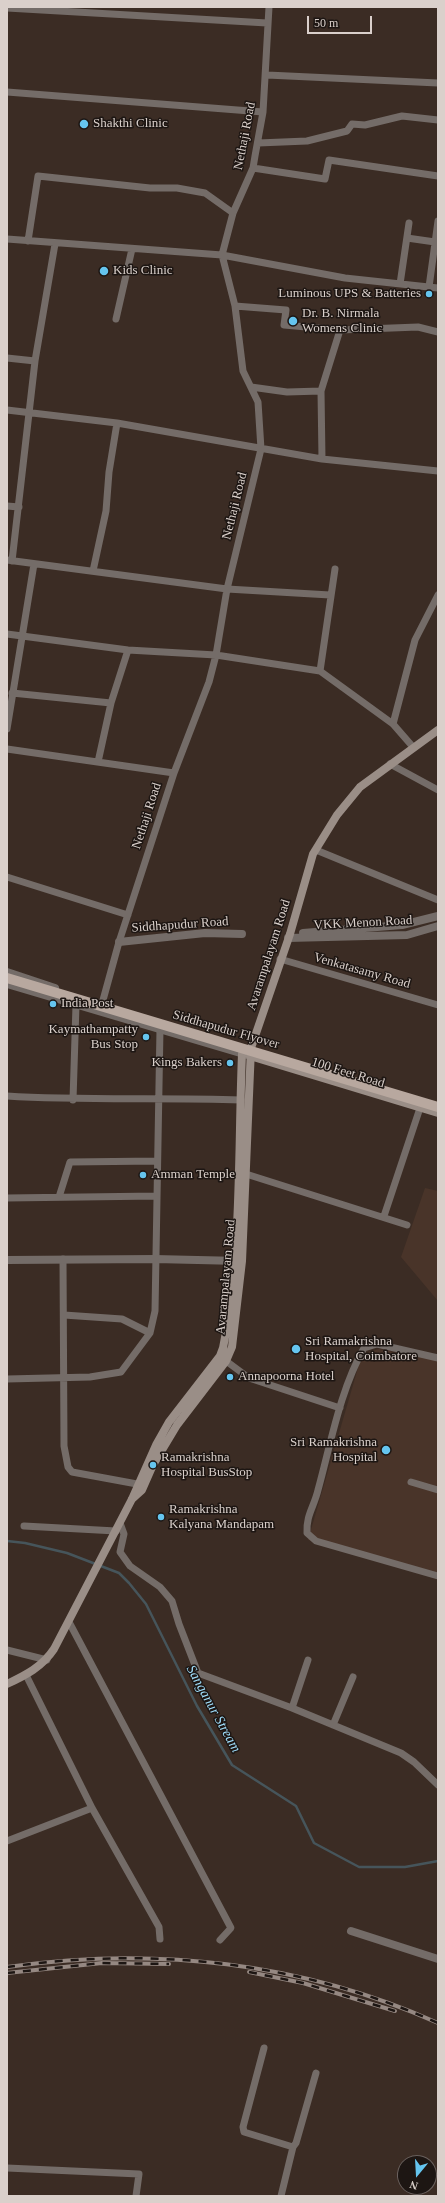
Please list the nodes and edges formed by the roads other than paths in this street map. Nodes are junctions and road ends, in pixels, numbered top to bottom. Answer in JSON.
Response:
{"nodes":[{"id":1,"x":269,"y":7,"type":"edge"},
{"id":2,"x":7,"y":8,"type":"edge"},
{"id":3,"x":267,"y":23,"type":"junction"},
{"id":4,"x":266,"y":75,"type":"junction"},
{"id":5,"x":438,"y":83,"type":"edge"},
{"id":6,"x":7,"y":92,"type":"edge"},
{"id":7,"x":263,"y":112,"type":"junction"},
{"id":8,"x":438,"y":120,"type":"edge"},
{"id":9,"x":258,"y":143,"type":"junction"},
{"id":10,"x":253,"y":168,"type":"junction"},
{"id":11,"x":438,"y":176,"type":"edge"},
{"id":12,"x":233,"y":213,"type":"junction"},
{"id":13,"x":438,"y":221,"type":"edge"},
{"id":14,"x":409,"y":222,"type":"dead end"},
{"id":15,"x":407,"y":238,"type":"junction"},
{"id":16,"x":7,"y":239,"type":"edge"},
{"id":17,"x":28,"y":241,"type":"junction"},
{"id":18,"x":435,"y":242,"type":"junction"},
{"id":19,"x":55,"y":244,"type":"junction"},
{"id":20,"x":132,"y":249,"type":"junction"},
{"id":21,"x":222,"y":255,"type":"junction"},
{"id":22,"x":400,"y":284,"type":"junction"},
{"id":23,"x":429,"y":287,"type":"junction"},
{"id":24,"x":438,"y":288,"type":"edge"},
{"id":25,"x":235,"y":306,"type":"junction"},
{"id":26,"x":116,"y":319,"type":"dead end"},
{"id":27,"x":340,"y":330,"type":"junction"},
{"id":28,"x":438,"y":332,"type":"edge"},
{"id":29,"x":7,"y":358,"type":"edge"},
{"id":30,"x":35,"y":361,"type":"junction"},
{"id":31,"x":251,"y":388,"type":"junction"},
{"id":32,"x":321,"y":391,"type":"junction"},
{"id":33,"x":7,"y":410,"type":"edge"},
{"id":34,"x":29,"y":413,"type":"junction"},
{"id":35,"x":117,"y":422,"type":"junction"},
{"id":36,"x":261,"y":449,"type":"junction"},
{"id":37,"x":322,"y":459,"type":"junction"},
{"id":38,"x":438,"y":472,"type":"edge"},
{"id":39,"x":7,"y":506,"type":"edge"},
{"id":40,"x":19,"y":507,"type":"junction"},
{"id":41,"x":9,"y":561,"type":"edge"},
{"id":42,"x":34,"y":564,"type":"junction"},
{"id":43,"x":336,"y":569,"type":"dead end"},
{"id":44,"x":93,"y":571,"type":"junction"},
{"id":45,"x":227,"y":589,"type":"junction"},
{"id":46,"x":330,"y":595,"type":"junction"},
{"id":47,"x":438,"y":595,"type":"edge"},
{"id":48,"x":7,"y":634,"type":"edge"},
{"id":49,"x":22,"y":636,"type":"junction"},
{"id":50,"x":128,"y":650,"type":"junction"},
{"id":51,"x":216,"y":655,"type":"junction"},
{"id":52,"x":320,"y":671,"type":"junction"},
{"id":53,"x":12,"y":693,"type":"junction"},
{"id":54,"x":111,"y":703,"type":"junction"},
{"id":55,"x":393,"y":724,"type":"junction"},
{"id":56,"x":7,"y":729,"type":"edge"},
{"id":57,"x":438,"y":730,"type":"edge"},
{"id":58,"x":413,"y":747,"type":"junction"},
{"id":59,"x":7,"y":749,"type":"edge"},
{"id":60,"x":98,"y":762,"type":"junction"},
{"id":61,"x":390,"y":764,"type":"junction"},
{"id":62,"x":174,"y":773,"type":"junction"},
{"id":63,"x":438,"y":790,"type":"edge"},
{"id":64,"x":316,"y":850,"type":"junction"},
{"id":65,"x":7,"y":877,"type":"edge"},
{"id":66,"x":438,"y":900,"type":"edge"},
{"id":67,"x":128,"y":915,"type":"junction"},
{"id":68,"x":438,"y":916,"type":"edge"},
{"id":69,"x":438,"y":926,"type":"edge"},
{"id":70,"x":242,"y":934,"type":"dead end"},
{"id":71,"x":289,"y":936,"type":"junction"},
{"id":72,"x":119,"y":942,"type":"junction"},
{"id":73,"x":280,"y":959,"type":"junction"},
{"id":74,"x":7,"y":972,"type":"edge"},
{"id":75,"x":7,"y":978,"type":"edge"},
{"id":76,"x":7,"y":984,"type":"edge"},
{"id":77,"x":102,"y":1003,"type":"junction"},
{"id":78,"x":438,"y":1004,"type":"edge"},
{"id":79,"x":76,"y":1005,"type":"junction"},
{"id":80,"x":100,"y":1012,"type":"junction"},
{"id":81,"x":160,"y":1029,"type":"junction"},
{"id":82,"x":248,"y":1053,"type":"junction"},
{"id":83,"x":7,"y":1096,"type":"edge"},
{"id":84,"x":159,"y":1097,"type":"junction"},
{"id":85,"x":73,"y":1100,"type":"junction"},
{"id":86,"x":241,"y":1100,"type":"junction"},
{"id":87,"x":438,"y":1103,"type":"edge"},
{"id":88,"x":438,"y":1107,"type":"edge"},
{"id":89,"x":420,"y":1108,"type":"junction"},
{"id":90,"x":438,"y":1113,"type":"edge"},
{"id":91,"x":158,"y":1161,"type":"junction"},
{"id":92,"x":246,"y":1174,"type":"junction"},
{"id":93,"x":156,"y":1196,"type":"junction"},
{"id":94,"x":59,"y":1197,"type":"junction"},
{"id":95,"x":7,"y":1198,"type":"edge"},
{"id":96,"x":384,"y":1216,"type":"junction"},
{"id":97,"x":407,"y":1225,"type":"dead end"},
{"id":98,"x":63,"y":1259,"type":"junction"},
{"id":99,"x":155,"y":1259,"type":"junction"},
{"id":100,"x":7,"y":1260,"type":"edge"},
{"id":101,"x":238,"y":1261,"type":"junction"},
{"id":102,"x":64,"y":1315,"type":"junction"},
{"id":103,"x":150,"y":1333,"type":"junction"},
{"id":104,"x":223,"y":1358,"type":"junction"},
{"id":105,"x":438,"y":1358,"type":"edge"},
{"id":106,"x":63,"y":1378,"type":"junction"},
{"id":107,"x":7,"y":1379,"type":"edge"},
{"id":108,"x":340,"y":1408,"type":"junction"},
{"id":109,"x":410,"y":1482,"type":"dead end"},
{"id":110,"x":137,"y":1484,"type":"junction"},
{"id":111,"x":438,"y":1490,"type":"edge"},
{"id":112,"x":132,"y":1499,"type":"junction"},
{"id":113,"x":120,"y":1523,"type":"junction"},
{"id":114,"x":24,"y":1526,"type":"dead end"},
{"id":115,"x":114,"y":1534,"type":"junction"},
{"id":116,"x":438,"y":1576,"type":"edge"},
{"id":117,"x":68,"y":1622,"type":"junction"},
{"id":118,"x":7,"y":1650,"type":"edge"},
{"id":119,"x":47,"y":1660,"type":"junction"},
{"id":120,"x":308,"y":1660,"type":"dead end"},
{"id":121,"x":26,"y":1675,"type":"junction"},
{"id":122,"x":353,"y":1677,"type":"dead end"},
{"id":123,"x":7,"y":1684,"type":"edge"},
{"id":124,"x":292,"y":1708,"type":"junction"},
{"id":125,"x":333,"y":1725,"type":"junction"},
{"id":126,"x":438,"y":1785,"type":"edge"},
{"id":127,"x":92,"y":1808,"type":"junction"},
{"id":128,"x":7,"y":1841,"type":"edge"},
{"id":129,"x":351,"y":1931,"type":"dead end"},
{"id":130,"x":160,"y":1939,"type":"dead end"},
{"id":131,"x":220,"y":1940,"type":"dead end"},
{"id":132,"x":438,"y":1959,"type":"edge"},
{"id":133,"x":264,"y":2048,"type":"dead end"},
{"id":134,"x":316,"y":2073,"type":"dead end"},
{"id":135,"x":293,"y":2147,"type":"junction"},
{"id":136,"x":7,"y":2168,"type":"edge"},
{"id":137,"x":136,"y":2196,"type":"edge"},
{"id":138,"x":281,"y":2196,"type":"edge"}],
"edges":[{"from":1,"to":3,"type":"street","name":"Nethaji Road"},
{"from":2,"to":3,"type":"street"},
{"from":3,"to":4,"type":"street","name":"Nethaji Road"},
{"from":4,"to":5,"type":"street"},
{"from":4,"to":7,"type":"street","name":"Nethaji Road"},
{"from":6,"to":7,"type":"street"},
{"from":7,"to":9,"type":"street","name":"Nethaji Road"},
{"from":8,"to":9,"type":"street"},
{"from":9,"to":10,"type":"street","name":"Nethaji Road"},
{"from":10,"to":11,"type":"street"},
{"from":10,"to":12,"type":"street","name":"Nethaji Road"},
{"from":12,"to":17,"type":"street"},
{"from":12,"to":21,"type":"street","name":"Nethaji Road"},
{"from":13,"to":18,"type":"street"},
{"from":14,"to":15,"type":"street"},
{"from":15,"to":18,"type":"street"},
{"from":15,"to":22,"type":"street"},
{"from":16,"to":17,"type":"street"},
{"from":17,"to":19,"type":"street"},
{"from":18,"to":23,"type":"street"},
{"from":19,"to":20,"type":"street"},
{"from":19,"to":30,"type":"street"},
{"from":20,"to":21,"type":"street"},
{"from":20,"to":26,"type":"street"},
{"from":21,"to":22,"type":"street"},
{"from":21,"to":25,"type":"street","name":"Nethaji Road"},
{"from":22,"to":23,"type":"street"},
{"from":23,"to":24,"type":"street"},
{"from":25,"to":27,"type":"street"},
{"from":25,"to":31,"type":"street","name":"Nethaji Road"},
{"from":27,"to":28,"type":"street"},
{"from":27,"to":32,"type":"street"},
{"from":29,"to":30,"type":"street"},
{"from":30,"to":34,"type":"street"},
{"from":31,"to":32,"type":"street"},
{"from":31,"to":36,"type":"street","name":"Nethaji Road"},
{"from":32,"to":37,"type":"street"},
{"from":33,"to":34,"type":"street"},
{"from":34,"to":35,"type":"street"},
{"from":34,"to":40,"type":"street"},
{"from":35,"to":36,"type":"street"},
{"from":35,"to":44,"type":"street"},
{"from":36,"to":37,"type":"street"},
{"from":36,"to":45,"type":"street","name":"Nethaji Road"},
{"from":37,"to":38,"type":"street"},
{"from":39,"to":40,"type":"street"},
{"from":40,"to":41,"type":"street"},
{"from":41,"to":42,"type":"street"},
{"from":42,"to":44,"type":"street"},
{"from":42,"to":49,"type":"street"},
{"from":43,"to":46,"type":"street"},
{"from":44,"to":45,"type":"street"},
{"from":45,"to":46,"type":"street"},
{"from":45,"to":51,"type":"street","name":"Nethaji Road"},
{"from":46,"to":52,"type":"street"},
{"from":47,"to":55,"type":"street"},
{"from":48,"to":49,"type":"street"},
{"from":49,"to":50,"type":"street"},
{"from":49,"to":53,"type":"street"},
{"from":50,"to":51,"type":"street"},
{"from":50,"to":54,"type":"street"},
{"from":51,"to":52,"type":"street"},
{"from":51,"to":62,"type":"street","name":"Nethaji Road"},
{"from":52,"to":55,"type":"street"},
{"from":53,"to":54,"type":"street"},
{"from":53,"to":56,"type":"street"},
{"from":54,"to":60,"type":"street"},
{"from":55,"to":58,"type":"street"},
{"from":57,"to":58,"type":"main road","name":"Avarampalayam Road"},
{"from":58,"to":61,"type":"main road","name":"Avarampalayam Road"},
{"from":59,"to":60,"type":"street"},
{"from":60,"to":62,"type":"street"},
{"from":61,"to":63,"type":"street"},
{"from":61,"to":64,"type":"main road","name":"Avarampalayam Road"},
{"from":62,"to":67,"type":"street","name":"Nethaji Road"},
{"from":64,"to":66,"type":"street"},
{"from":64,"to":71,"type":"main road","name":"Avarampalayam Road"},
{"from":65,"to":67,"type":"street"},
{"from":67,"to":72,"type":"street","name":"Nethaji Road"},
{"from":68,"to":71,"type":"street","name":"VKK Menon Road"},
{"from":69,"to":71,"type":"street","name":"VKK Menon Road"},
{"from":70,"to":72,"type":"street","name":"Siddhapudur Road"},
{"from":71,"to":73,"type":"main road","name":"Avarampalayam Road"},
{"from":72,"to":77,"type":"street","name":"Nethaji Road"},
{"from":73,"to":78,"type":"street","name":"Venkatasamy Road"},
{"from":73,"to":82,"type":"main road","name":"Avarampalayam Road"},
{"from":74,"to":77,"type":"street"},
{"from":75,"to":88,"type":"main road","name":"Siddhapudur Flyover","bridge":true},
{"from":76,"to":79,"type":"street"},
{"from":77,"to":80,"type":"street","name":"Nethaji Road"},
{"from":77,"to":82,"type":"street"},
{"from":79,"to":80,"type":"street"},
{"from":79,"to":85,"type":"street"},
{"from":80,"to":81,"type":"street"},
{"from":81,"to":82,"type":"street"},
{"from":81,"to":84,"type":"street"},
{"from":82,"to":86,"type":"main road"},
{"from":82,"to":87,"type":"main road"},
{"from":82,"to":89,"type":"main road","name":"100 Feet Road"},
{"from":82,"to":92,"type":"main road","name":"Avarampalayam Road"},
{"from":83,"to":85,"type":"street"},
{"from":84,"to":85,"type":"street"},
{"from":84,"to":86,"type":"street"},
{"from":84,"to":91,"type":"street"},
{"from":86,"to":101,"type":"main road"},
{"from":89,"to":90,"type":"main road","name":"100 Feet Road"},
{"from":89,"to":96,"type":"street"},
{"from":91,"to":93,"type":"street"},
{"from":91,"to":94,"type":"street"},
{"from":92,"to":96,"type":"street"},
{"from":92,"to":101,"type":"main road","name":"Avarampalayam Road"},
{"from":93,"to":94,"type":"street"},
{"from":93,"to":99,"type":"street"},
{"from":94,"to":95,"type":"street"},
{"from":96,"to":97,"type":"street"},
{"from":98,"to":99,"type":"street","name":"Avarampalayam Road"},
{"from":98,"to":100,"type":"street","name":"Avarampalayam Road"},
{"from":98,"to":102,"type":"street"},
{"from":99,"to":101,"type":"street","name":"Avarampalayam Road"},
{"from":99,"to":103,"type":"street"},
{"from":101,"to":104,"type":"main road"},
{"from":102,"to":103,"type":"street"},
{"from":102,"to":106,"type":"street"},
{"from":103,"to":106,"type":"street"},
{"from":104,"to":108,"type":"street"},
{"from":104,"to":110,"type":"main road"},
{"from":104,"to":112,"type":"main road"},
{"from":105,"to":108,"type":"street"},
{"from":106,"to":107,"type":"street"},
{"from":106,"to":110,"type":"street"},
{"from":108,"to":116,"type":"street"},
{"from":109,"to":111,"type":"street"},
{"from":110,"to":112,"type":"main road"},
{"from":112,"to":113,"type":"main road"},
{"from":113,"to":115,"type":"main road"},
{"from":113,"to":124,"type":"street"},
{"from":114,"to":115,"type":"street"},
{"from":115,"to":117,"type":"main road"},
{"from":117,"to":119,"type":"main road"},
{"from":117,"to":131,"type":"street"},
{"from":118,"to":119,"type":"street"},
{"from":119,"to":121,"type":"main road"},
{"from":120,"to":124,"type":"street"},
{"from":121,"to":123,"type":"main road"},
{"from":121,"to":127,"type":"street"},
{"from":122,"to":125,"type":"street"},
{"from":124,"to":125,"type":"street"},
{"from":125,"to":126,"type":"street"},
{"from":127,"to":128,"type":"street"},
{"from":127,"to":130,"type":"street"},
{"from":129,"to":132,"type":"street"},
{"from":133,"to":135,"type":"street"},
{"from":134,"to":135,"type":"street"},
{"from":135,"to":138,"type":"street"},
{"from":136,"to":137,"type":"street"}]}
